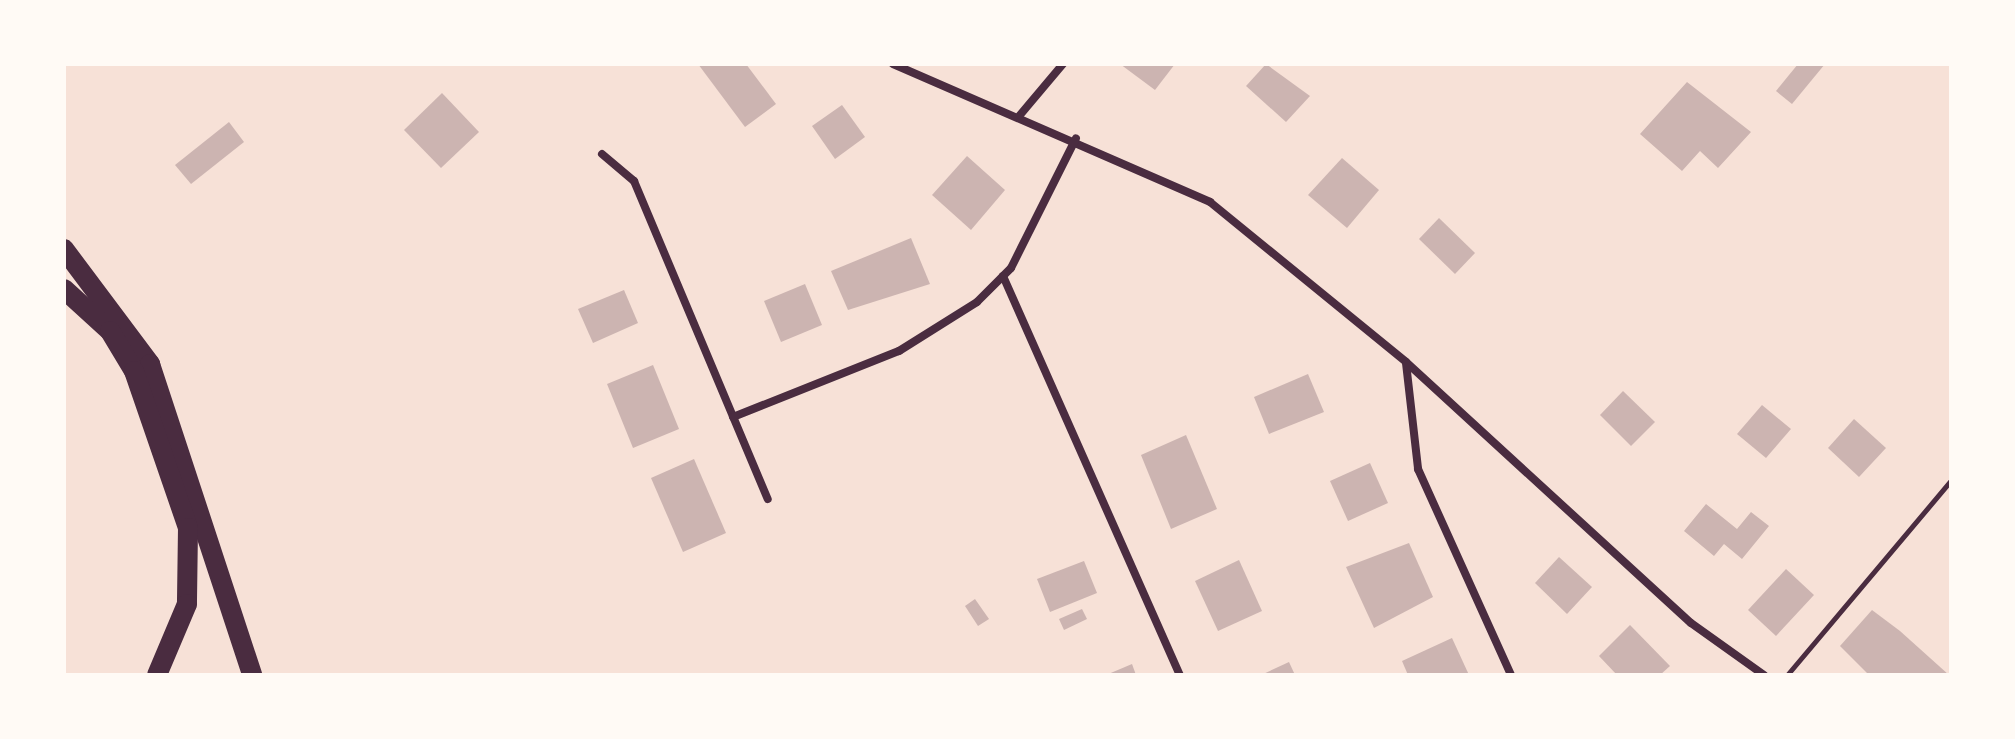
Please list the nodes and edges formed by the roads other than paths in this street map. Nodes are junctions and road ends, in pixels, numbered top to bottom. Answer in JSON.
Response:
{"nodes":[{"id":1,"x":893,"y":64,"type":"edge"},
{"id":2,"x":1063,"y":64,"type":"edge"},
{"id":3,"x":1020,"y":115,"type":"junction"},
{"id":4,"x":1076,"y":138,"type":"junction"},
{"id":5,"x":602,"y":154,"type":"dead end"},
{"id":6,"x":64,"y":249,"type":"edge"},
{"id":7,"x":64,"y":258,"type":"edge"},
{"id":8,"x":83,"y":272,"type":"junction"},
{"id":9,"x":1003,"y":276,"type":"junction"},
{"id":10,"x":64,"y":289,"type":"edge"},
{"id":11,"x":1406,"y":362,"type":"junction"},
{"id":12,"x":733,"y":417,"type":"junction"},
{"id":13,"x":768,"y":499,"type":"dead end"},
{"id":14,"x":157,"y":675,"type":"edge"},
{"id":15,"x":252,"y":675,"type":"edge"},
{"id":16,"x":1180,"y":675,"type":"edge"},
{"id":17,"x":1511,"y":675,"type":"edge"},
{"id":18,"x":1764,"y":675,"type":"edge"}],
"edges":[{"from":1,"to":3,"type":"street"},
{"from":2,"to":3,"type":"street"},
{"from":3,"to":4,"type":"street"},
{"from":4,"to":9,"type":"street"},
{"from":4,"to":11,"type":"street"},
{"from":5,"to":12,"type":"street"},
{"from":6,"to":8,"type":"main road"},
{"from":7,"to":8,"type":"main road"},
{"from":8,"to":15,"type":"main road"},
{"from":9,"to":12,"type":"street"},
{"from":9,"to":16,"type":"street"},
{"from":10,"to":14,"type":"main road"},
{"from":11,"to":17,"type":"street"},
{"from":11,"to":18,"type":"street"},
{"from":12,"to":13,"type":"street"}]}
